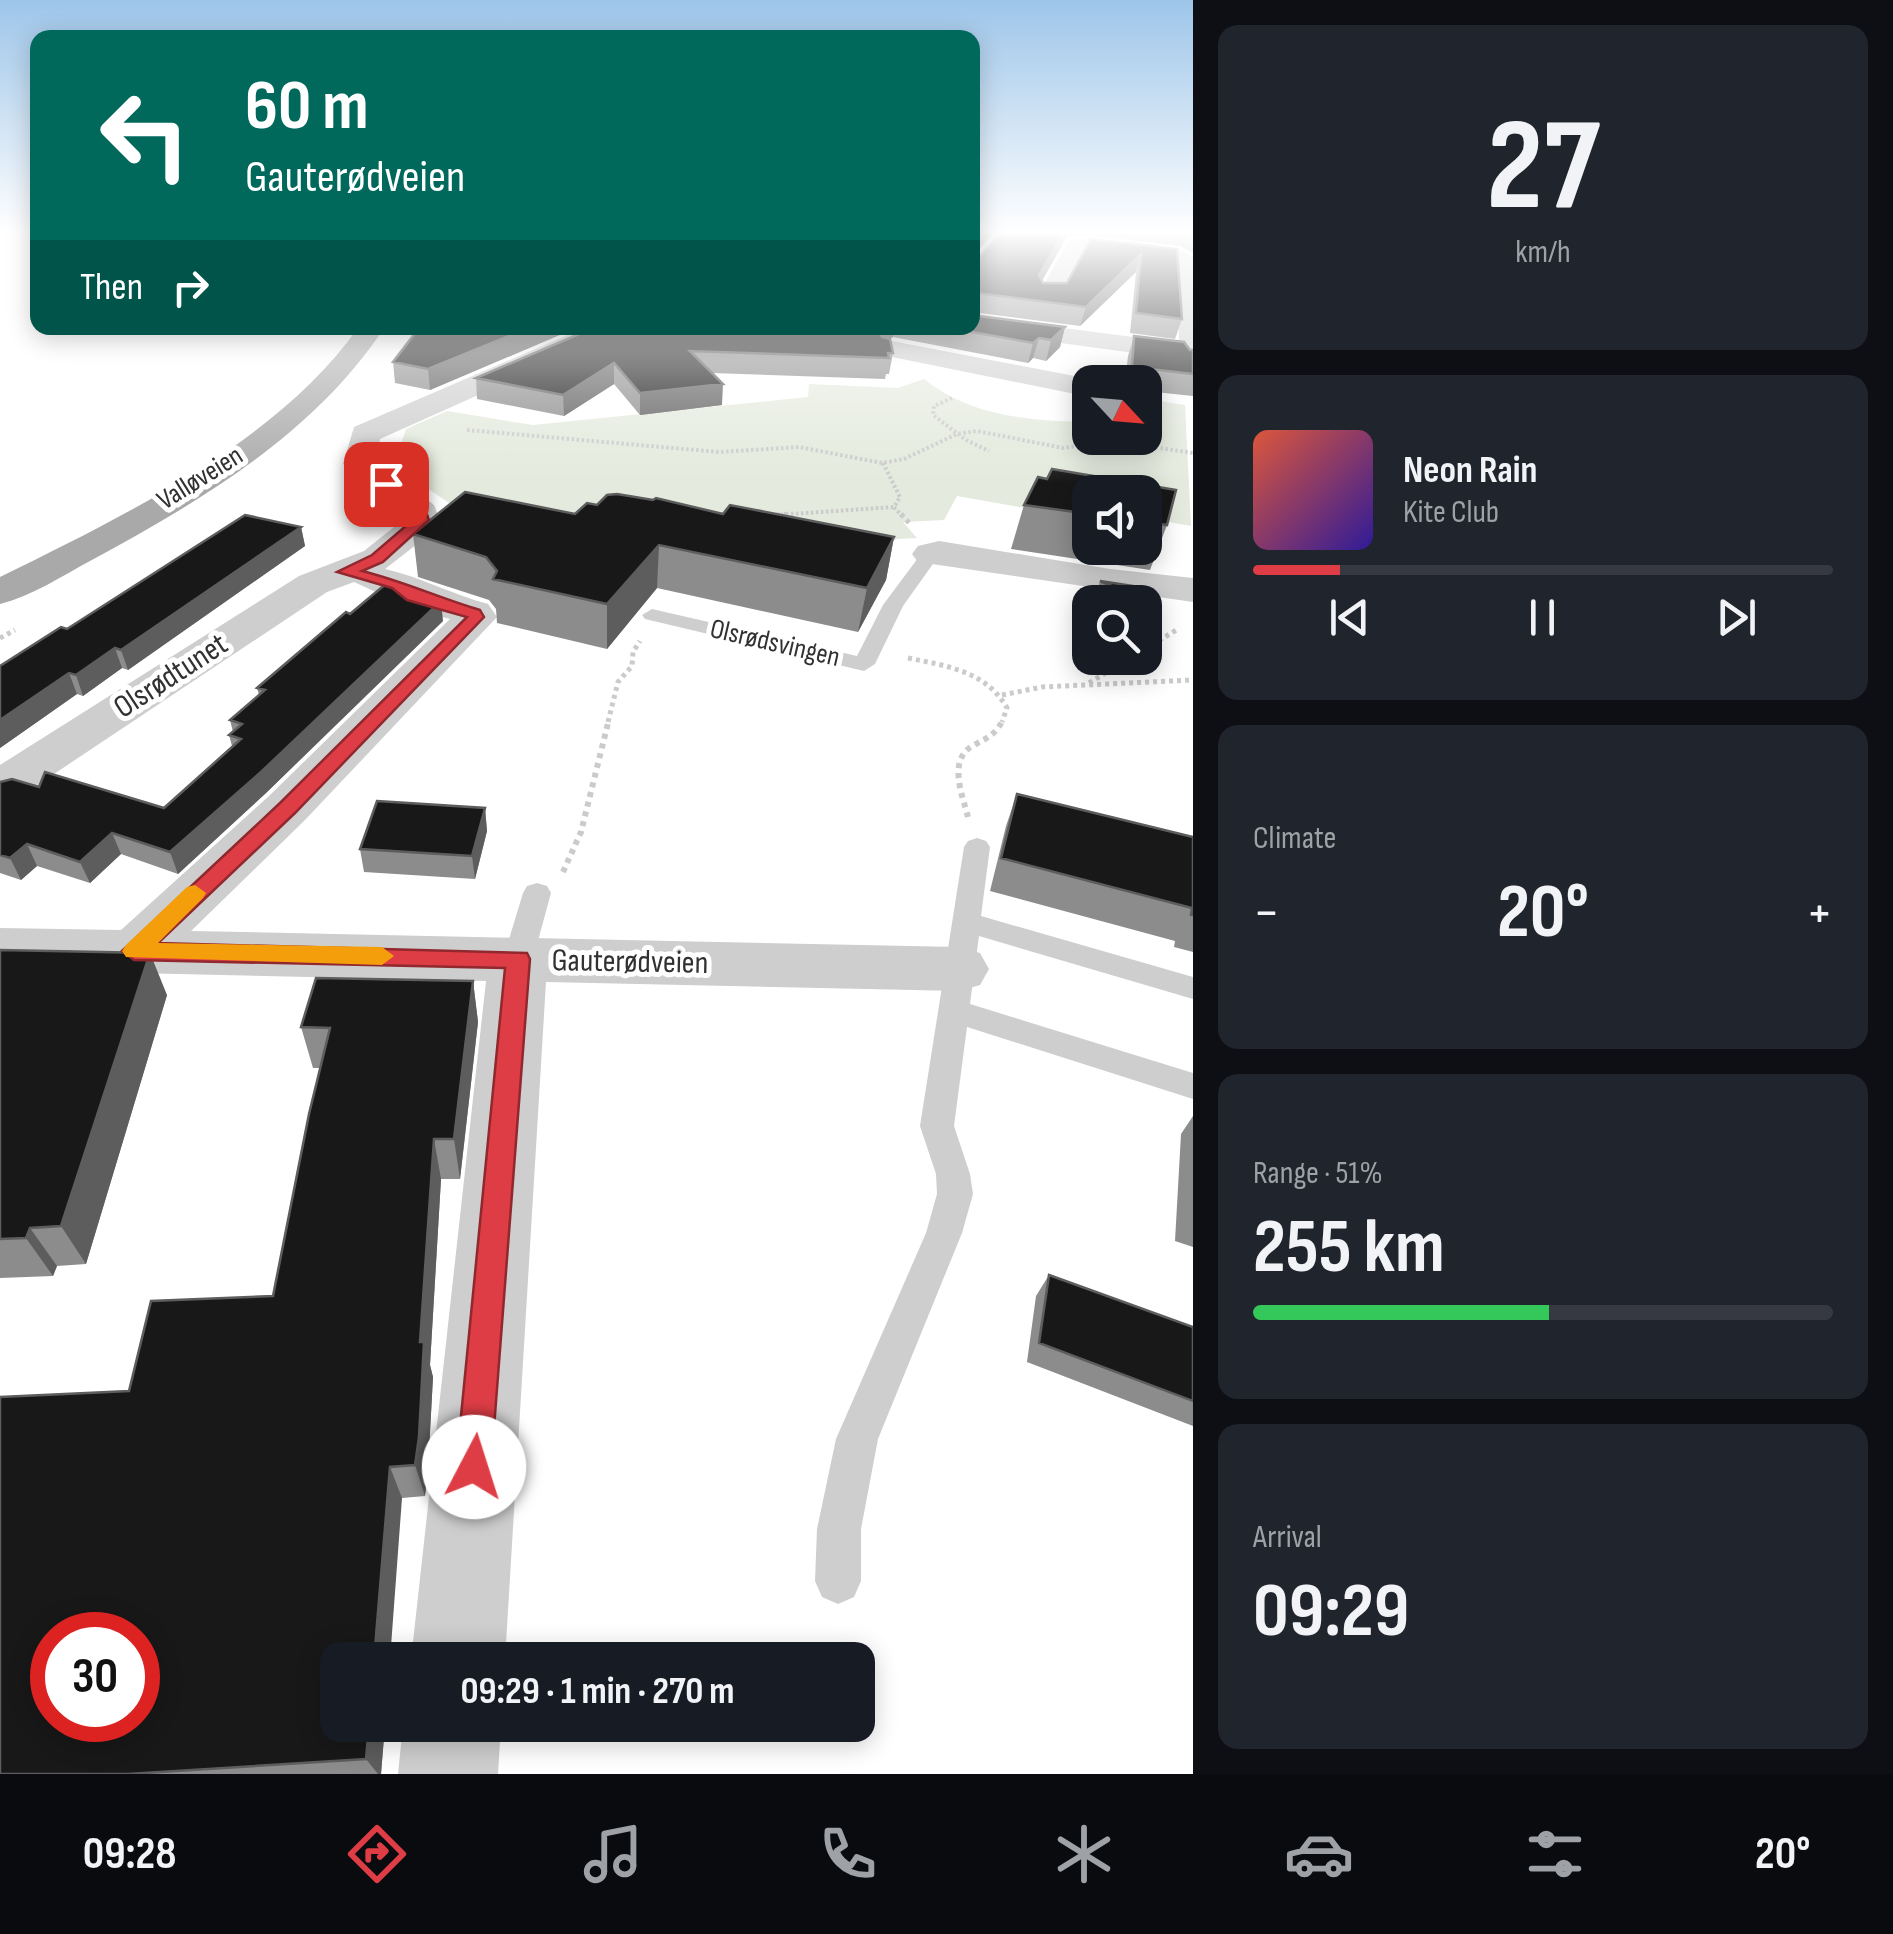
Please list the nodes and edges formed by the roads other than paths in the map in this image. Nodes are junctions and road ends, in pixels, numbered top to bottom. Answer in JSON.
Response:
{"nodes":[{"id":1,"x":980,"y":325,"type":"edge"},
{"id":2,"x":368,"y":335,"type":"edge"},
{"id":3,"x":574,"y":335,"type":"edge"},
{"id":4,"x":1192,"y":340,"type":"edge"},
{"id":5,"x":1116,"y":345,"type":"junction"},
{"id":6,"x":892,"y":349,"type":"edge"},
{"id":7,"x":1193,"y":362,"type":"edge"},
{"id":8,"x":1110,"y":365,"type":"edge"},
{"id":9,"x":1072,"y":384,"type":"edge"},
{"id":10,"x":933,"y":554,"type":"joint"},
{"id":11,"x":346,"y":572,"type":"junction"},
{"id":12,"x":1193,"y":590,"type":"edge"},
{"id":13,"x":0,"y":592,"type":"edge"},
{"id":14,"x":652,"y":615,"type":"dead end"},
{"id":15,"x":0,"y":787,"type":"edge"},
{"id":16,"x":978,"y":847,"type":"road end"},
{"id":17,"x":527,"y":926,"type":"junction"},
{"id":18,"x":0,"y":949,"type":"edge"},
{"id":19,"x":134,"y":951,"type":"junction"},
{"id":20,"x":959,"y":967,"type":"junction"},
{"id":21,"x":1193,"y":988,"type":"edge"},
{"id":22,"x":1193,"y":1086,"type":"edge"},
{"id":23,"x":838,"y":1581,"type":"dead end"},
{"id":24,"x":460,"y":1642,"type":"edge"},
{"id":25,"x":451,"y":1742,"type":"edge"},
{"id":26,"x":448,"y":1774,"type":"edge"}],
"edges":[{"from":1,"to":5,"type":"street"},
{"from":2,"to":13,"type":"main road","name":"Valløveien"},
{"from":3,"to":11,"type":"street","name":"Olsrødtunet"},
{"from":4,"to":5,"type":"street"},
{"from":4,"to":7,"type":"street"},
{"from":5,"to":8,"type":"street"},
{"from":6,"to":9,"type":"street"},
{"from":10,"to":12,"type":"street"},
{"from":10,"to":14,"type":"lane","name":"Olsrødsvingen"},
{"from":11,"to":15,"type":"street","name":"Olsrødtunet"},
{"from":11,"to":19,"type":"street"},
{"from":16,"to":20,"type":"lane"},
{"from":17,"to":19,"type":"street","name":"Gauterødveien"},
{"from":17,"to":20,"type":"street","name":"Gauterødveien"},
{"from":17,"to":24,"type":"street"},
{"from":18,"to":19,"type":"street","name":"Gauterødveien"},
{"from":20,"to":21,"type":"lane"},
{"from":20,"to":22,"type":"lane"},
{"from":20,"to":23,"type":"lane"},
{"from":25,"to":26,"type":"street"}]}
